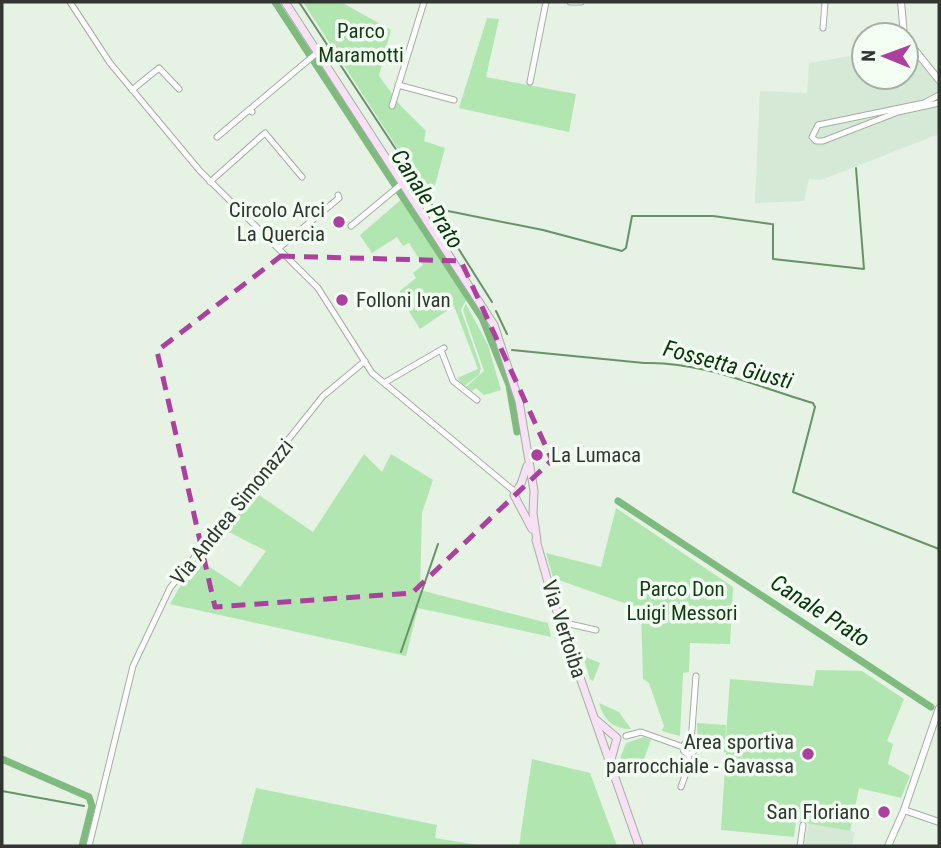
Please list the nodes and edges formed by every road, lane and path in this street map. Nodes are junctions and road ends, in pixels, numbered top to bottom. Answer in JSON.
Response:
{"nodes":[{"id":1,"x":70,"y":2,"type":"edge"},
{"id":2,"x":285,"y":2,"type":"edge"},
{"id":3,"x":424,"y":2,"type":"edge"},
{"id":4,"x":546,"y":2,"type":"edge"},
{"id":5,"x":570,"y":2,"type":"edge"},
{"id":6,"x":581,"y":2,"type":"edge"},
{"id":7,"x":825,"y":2,"type":"edge"},
{"id":8,"x":901,"y":2,"type":"edge"},
{"id":9,"x":903,"y":21,"type":"edge"},
{"id":10,"x":823,"y":28,"type":"dead end"},
{"id":11,"x":314,"y":56,"type":"junction"},
{"id":12,"x":920,"y":56,"type":"edge"},
{"id":13,"x":939,"y":80,"type":"edge"},
{"id":14,"x":530,"y":82,"type":"dead end"},
{"id":15,"x":398,"y":85,"type":"junction"},
{"id":16,"x":179,"y":89,"type":"dead end"},
{"id":17,"x":132,"y":90,"type":"junction"},
{"id":18,"x":939,"y":94,"type":"edge"},
{"id":19,"x":454,"y":100,"type":"dead end"},
{"id":20,"x":939,"y":103,"type":"edge"},
{"id":21,"x":392,"y":106,"type":"dead end"},
{"id":22,"x":217,"y":137,"type":"dead end"},
{"id":23,"x":302,"y":177,"type":"dead end"},
{"id":24,"x":210,"y":182,"type":"junction"},
{"id":25,"x":401,"y":184,"type":"junction"},
{"id":26,"x":338,"y":195,"type":"dead end"},
{"id":27,"x":351,"y":226,"type":"dead end"},
{"id":28,"x":280,"y":247,"type":"junction"},
{"id":29,"x":365,"y":361,"type":"junction"},
{"id":30,"x":384,"y":383,"type":"junction"},
{"id":31,"x":477,"y":400,"type":"dead end"},
{"id":32,"x":527,"y":462,"type":"junction"},
{"id":33,"x":521,"y":484,"type":"junction"},
{"id":34,"x":533,"y":488,"type":"junction"},
{"id":35,"x":514,"y":491,"type":"junction"},
{"id":36,"x":533,"y":501,"type":"junction"},
{"id":37,"x":521,"y":504,"type":"junction"},
{"id":38,"x":537,"y":541,"type":"junction"},
{"id":39,"x":561,"y":622,"type":"junction"},
{"id":40,"x":596,"y":630,"type":"dead end"},
{"id":41,"x":696,"y":676,"type":"dead end"},
{"id":42,"x":939,"y":708,"type":"edge"},
{"id":43,"x":593,"y":717,"type":"junction"},
{"id":44,"x":615,"y":739,"type":"junction"},
{"id":45,"x":691,"y":742,"type":"junction"},
{"id":46,"x":605,"y":743,"type":"junction"},
{"id":47,"x":683,"y":747,"type":"junction"},
{"id":48,"x":689,"y":754,"type":"junction"},
{"id":49,"x":611,"y":768,"type":"junction"},
{"id":50,"x":681,"y":788,"type":"dead end"},
{"id":51,"x":904,"y":810,"type":"junction"},
{"id":52,"x":939,"y":822,"type":"edge"},
{"id":53,"x":803,"y":825,"type":"dead end"},
{"id":54,"x":89,"y":846,"type":"edge"},
{"id":55,"x":639,"y":846,"type":"edge"},
{"id":56,"x":800,"y":846,"type":"edge"},
{"id":57,"x":888,"y":846,"type":"edge"}],
"edges":[{"from":1,"to":17,"type":"street"},
{"from":2,"to":11,"type":"main road"},
{"from":3,"to":15,"type":"street"},
{"from":4,"to":14,"type":"street"},
{"from":5,"to":6,"type":"street"},
{"from":7,"to":10,"type":"street"},
{"from":8,"to":9,"type":"street"},
{"from":11,"to":22,"type":"street"},
{"from":11,"to":25,"type":"main road"},
{"from":12,"to":13,"type":"street"},
{"from":15,"to":19,"type":"street"},
{"from":15,"to":21,"type":"street"},
{"from":16,"to":17,"type":"street"},
{"from":17,"to":24,"type":"street"},
{"from":18,"to":20,"type":"street"},
{"from":23,"to":24,"type":"street"},
{"from":24,"to":28,"type":"street"},
{"from":25,"to":27,"type":"street"},
{"from":25,"to":32,"type":"main road"},
{"from":26,"to":28,"type":"street"},
{"from":28,"to":29,"type":"street"},
{"from":29,"to":30,"type":"street"},
{"from":29,"to":54,"type":"street","name":"Via Andrea Simonazzi"},
{"from":30,"to":31,"type":"street"},
{"from":30,"to":35,"type":"street"},
{"from":32,"to":33,"type":"main road"},
{"from":32,"to":34,"type":"main road"},
{"from":33,"to":34,"type":"main road"},
{"from":33,"to":35,"type":"main road"},
{"from":34,"to":36,"type":"main road"},
{"from":35,"to":37,"type":"main road"},
{"from":36,"to":37,"type":"main road"},
{"from":36,"to":38,"type":"main road"},
{"from":37,"to":38,"type":"main road"},
{"from":38,"to":39,"type":"main road","name":"Via Vertoiba"},
{"from":39,"to":40,"type":"street"},
{"from":39,"to":43,"type":"main road","name":"Via Vertoiba"},
{"from":41,"to":45,"type":"street"},
{"from":42,"to":51,"type":"street"},
{"from":43,"to":44,"type":"main road"},
{"from":43,"to":46,"type":"main road","name":"Via Vertoiba"},
{"from":44,"to":46,"type":"main road"},
{"from":44,"to":46,"type":"main road"},
{"from":44,"to":47,"type":"street"},
{"from":44,"to":49,"type":"main road"},
{"from":45,"to":47,"type":"street"},
{"from":45,"to":48,"type":"street"},
{"from":46,"to":49,"type":"main road","name":"Via Vertoiba"},
{"from":47,"to":48,"type":"street"},
{"from":48,"to":50,"type":"street"},
{"from":49,"to":55,"type":"main road"},
{"from":51,"to":52,"type":"street"},
{"from":51,"to":57,"type":"street"},
{"from":53,"to":56,"type":"street"}]}
